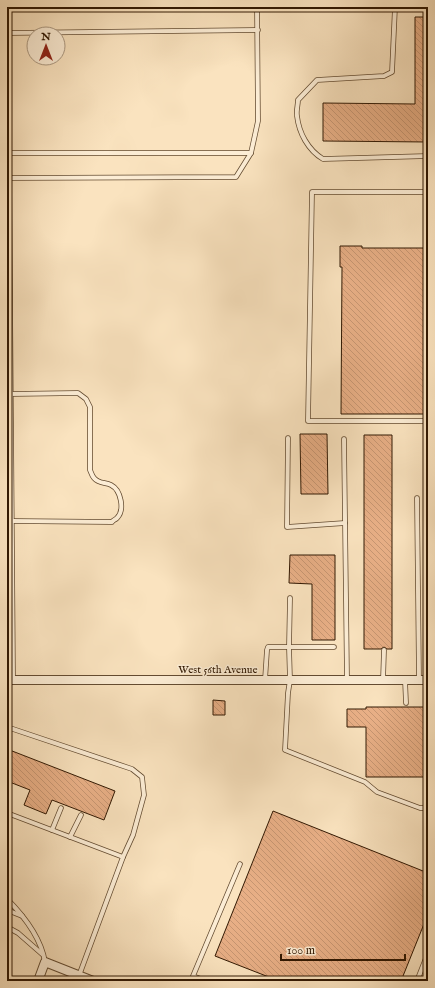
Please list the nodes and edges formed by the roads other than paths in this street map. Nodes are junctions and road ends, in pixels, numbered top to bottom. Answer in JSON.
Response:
{"nodes":[{"id":1,"x":7,"y":7,"type":"edge"},
{"id":2,"x":258,"y":7,"type":"edge"},
{"id":3,"x":395,"y":7,"type":"edge"},
{"id":4,"x":258,"y":30,"type":"junction"},
{"id":5,"x":8,"y":33,"type":"edge"},
{"id":6,"x":9,"y":153,"type":"junction"},
{"id":7,"x":251,"y":154,"type":"junction"},
{"id":8,"x":428,"y":156,"type":"edge"},
{"id":9,"x":8,"y":178,"type":"edge"},
{"id":10,"x":428,"y":192,"type":"edge"},
{"id":11,"x":8,"y":251,"type":"edge"},
{"id":12,"x":11,"y":394,"type":"junction"},
{"id":13,"x":428,"y":421,"type":"edge"},
{"id":14,"x":288,"y":438,"type":"dead end"},
{"id":15,"x":344,"y":439,"type":"dead end"},
{"id":16,"x":417,"y":498,"type":"dead end"},
{"id":17,"x":12,"y":521,"type":"junction"},
{"id":18,"x":345,"y":523,"type":"junction"},
{"id":19,"x":290,"y":598,"type":"dead end"},
{"id":20,"x":7,"y":602,"type":"edge"},
{"id":21,"x":12,"y":602,"type":"junction"},
{"id":22,"x":289,"y":647,"type":"junction"},
{"id":23,"x":334,"y":647,"type":"dead end"},
{"id":24,"x":7,"y":650,"type":"edge"},
{"id":25,"x":13,"y":650,"type":"junction"},
{"id":26,"x":384,"y":650,"type":"dead end"},
{"id":27,"x":10,"y":680,"type":"edge"},
{"id":28,"x":265,"y":680,"type":"junction"},
{"id":29,"x":290,"y":680,"type":"junction"},
{"id":30,"x":347,"y":680,"type":"junction"},
{"id":31,"x":383,"y":680,"type":"junction"},
{"id":32,"x":405,"y":680,"type":"junction"},
{"id":33,"x":419,"y":680,"type":"junction"},
{"id":34,"x":428,"y":680,"type":"edge"},
{"id":35,"x":406,"y":703,"type":"dead end"},
{"id":36,"x":7,"y":727,"type":"edge"},
{"id":37,"x":61,"y":808,"type":"dead end"},
{"id":38,"x":428,"y":808,"type":"edge"},
{"id":39,"x":7,"y":813,"type":"edge"},
{"id":40,"x":80,"y":815,"type":"dead end"},
{"id":41,"x":52,"y":830,"type":"junction"},
{"id":42,"x":70,"y":837,"type":"junction"},
{"id":43,"x":123,"y":858,"type":"junction"},
{"id":44,"x":240,"y":864,"type":"dead end"},
{"id":45,"x":7,"y":899,"type":"edge"},
{"id":46,"x":7,"y":910,"type":"edge"},
{"id":47,"x":22,"y":916,"type":"junction"},
{"id":48,"x":7,"y":928,"type":"edge"},
{"id":49,"x":428,"y":953,"type":"edge"},
{"id":50,"x":44,"y":959,"type":"junction"},
{"id":51,"x":78,"y":978,"type":"edge"},
{"id":52,"x":38,"y":981,"type":"edge"},
{"id":53,"x":93,"y":981,"type":"edge"},
{"id":54,"x":206,"y":981,"type":"edge"},
{"id":55,"x":417,"y":981,"type":"edge"}],
"edges":[{"from":1,"to":5,"type":"lane"},
{"from":2,"to":4,"type":"lane"},
{"from":3,"to":8,"type":"lane"},
{"from":4,"to":5,"type":"lane"},
{"from":4,"to":7,"type":"lane"},
{"from":5,"to":6,"type":"lane"},
{"from":6,"to":7,"type":"lane"},
{"from":6,"to":9,"type":"lane"},
{"from":7,"to":9,"type":"lane"},
{"from":9,"to":11,"type":"lane"},
{"from":10,"to":13,"type":"lane"},
{"from":11,"to":12,"type":"lane"},
{"from":12,"to":17,"type":"lane"},
{"from":12,"to":17,"type":"lane"},
{"from":14,"to":18,"type":"lane"},
{"from":15,"to":18,"type":"lane"},
{"from":16,"to":33,"type":"lane"},
{"from":17,"to":21,"type":"lane"},
{"from":18,"to":30,"type":"lane"},
{"from":19,"to":22,"type":"lane"},
{"from":20,"to":21,"type":"lane"},
{"from":21,"to":25,"type":"lane"},
{"from":22,"to":23,"type":"lane"},
{"from":22,"to":28,"type":"lane"},
{"from":22,"to":29,"type":"lane"},
{"from":24,"to":25,"type":"lane"},
{"from":25,"to":27,"type":"lane"},
{"from":26,"to":31,"type":"lane"},
{"from":27,"to":28,"type":"street","name":"West 56th Avenue"},
{"from":28,"to":29,"type":"street","name":"West 56th Avenue"},
{"from":29,"to":30,"type":"street","name":"West 56th Avenue"},
{"from":29,"to":38,"type":"lane"},
{"from":30,"to":31,"type":"street","name":"West 56th Avenue"},
{"from":31,"to":32,"type":"street","name":"West 56th Avenue"},
{"from":32,"to":33,"type":"street","name":"West 56th Avenue"},
{"from":32,"to":35,"type":"lane"},
{"from":33,"to":34,"type":"street","name":"West 56th Avenue"},
{"from":36,"to":43,"type":"lane"},
{"from":37,"to":41,"type":"lane"},
{"from":39,"to":41,"type":"lane"},
{"from":40,"to":42,"type":"lane"},
{"from":41,"to":42,"type":"lane"},
{"from":42,"to":43,"type":"lane"},
{"from":43,"to":51,"type":"lane"},
{"from":44,"to":54,"type":"lane"},
{"from":45,"to":47,"type":"lane"},
{"from":46,"to":47,"type":"lane"},
{"from":47,"to":50,"type":"lane"},
{"from":48,"to":50,"type":"lane"},
{"from":49,"to":55,"type":"lane"},
{"from":50,"to":51,"type":"street"},
{"from":50,"to":52,"type":"street"},
{"from":51,"to":53,"type":"street"}]}
